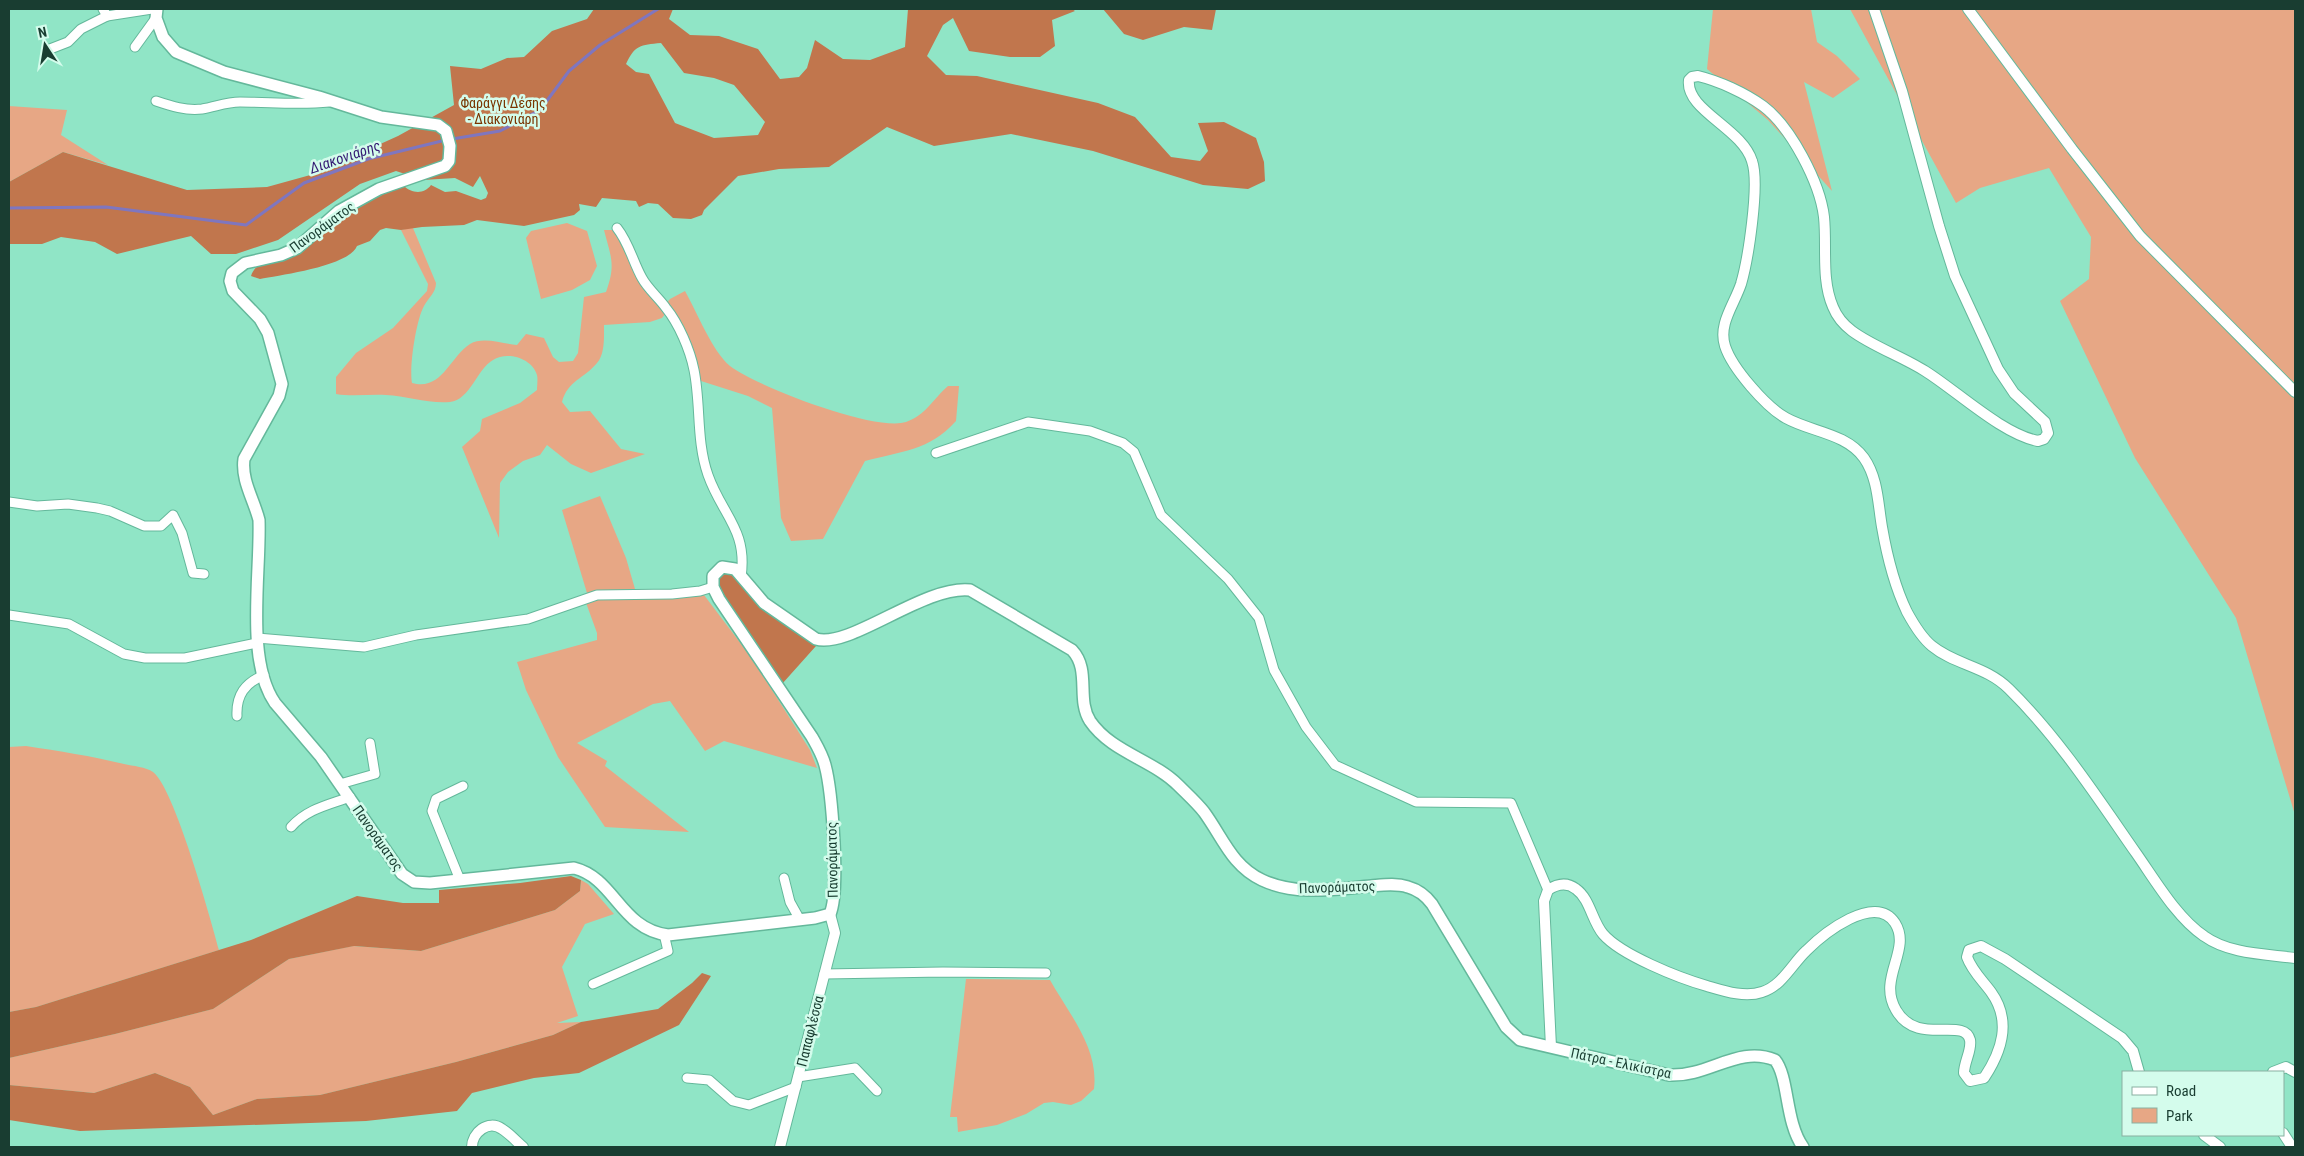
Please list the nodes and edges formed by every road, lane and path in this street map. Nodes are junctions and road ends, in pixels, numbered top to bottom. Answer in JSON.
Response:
{"nodes":[{"id":1,"x":1874,"y":9,"type":"edge"},
{"id":2,"x":1968,"y":9,"type":"edge"},
{"id":3,"x":105,"y":12,"type":"edge"},
{"id":4,"x":155,"y":12,"type":"edge"},
{"id":5,"x":135,"y":47,"type":"dead end"},
{"id":6,"x":50,"y":49,"type":"dead end"},
{"id":7,"x":156,"y":101,"type":"dead end"},
{"id":8,"x":332,"y":101,"type":"junction"},
{"id":9,"x":617,"y":228,"type":"dead end"},
{"id":10,"x":2295,"y":392,"type":"edge"},
{"id":11,"x":936,"y":453,"type":"dead end"},
{"id":12,"x":9,"y":502,"type":"edge"},
{"id":13,"x":204,"y":574,"type":"dead end"},
{"id":14,"x":741,"y":577,"type":"junction"},
{"id":15,"x":713,"y":587,"type":"junction"},
{"id":16,"x":9,"y":615,"type":"edge"},
{"id":17,"x":257,"y":640,"type":"junction"},
{"id":18,"x":264,"y":675,"type":"junction"},
{"id":19,"x":237,"y":716,"type":"dead end"},
{"id":20,"x":370,"y":743,"type":"dead end"},
{"id":21,"x":340,"y":784,"type":"junction"},
{"id":22,"x":463,"y":786,"type":"dead end"},
{"id":23,"x":350,"y":797,"type":"junction"},
{"id":24,"x":291,"y":827,"type":"dead end"},
{"id":25,"x":784,"y":878,"type":"dead end"},
{"id":26,"x":460,"y":880,"type":"junction"},
{"id":27,"x":1548,"y":890,"type":"junction"},
{"id":28,"x":830,"y":914,"type":"junction"},
{"id":29,"x":800,"y":920,"type":"junction"},
{"id":30,"x":664,"y":934,"type":"junction"},
{"id":31,"x":2295,"y":958,"type":"edge"},
{"id":32,"x":1046,"y":973,"type":"dead end"},
{"id":33,"x":824,"y":974,"type":"junction"},
{"id":34,"x":593,"y":984,"type":"dead end"},
{"id":35,"x":1551,"y":1047,"type":"junction"},
{"id":36,"x":2139,"y":1071,"type":"edge"},
{"id":37,"x":2275,"y":1071,"type":"edge"},
{"id":38,"x":2295,"y":1072,"type":"edge"},
{"id":39,"x":687,"y":1078,"type":"dead end"},
{"id":40,"x":797,"y":1082,"type":"junction"},
{"id":41,"x":877,"y":1091,"type":"dead end"},
{"id":42,"x":2284,"y":1135,"type":"edge"},
{"id":43,"x":2205,"y":1136,"type":"edge"},
{"id":44,"x":472,"y":1147,"type":"edge"},
{"id":45,"x":523,"y":1147,"type":"edge"},
{"id":46,"x":780,"y":1147,"type":"edge"},
{"id":47,"x":1803,"y":1147,"type":"edge"},
{"id":48,"x":2220,"y":1147,"type":"edge"},
{"id":49,"x":2292,"y":1147,"type":"edge"}],
"edges":[{"from":1,"to":31,"type":"street"},
{"from":2,"to":10,"type":"street"},
{"from":3,"to":4,"type":"street"},
{"from":3,"to":6,"type":"street"},
{"from":4,"to":5,"type":"street"},
{"from":4,"to":8,"type":"main road","name":"Πανοράματος"},
{"from":7,"to":8,"type":"street"},
{"from":8,"to":17,"type":"main road","name":"Πανοράματος"},
{"from":9,"to":14,"type":"street"},
{"from":11,"to":27,"type":"street"},
{"from":12,"to":13,"type":"street"},
{"from":14,"to":15,"type":"main road","name":"Πανοράματος"},
{"from":14,"to":35,"type":"main road","name":"Πανοράματος"},
{"from":15,"to":17,"type":"street"},
{"from":15,"to":28,"type":"main road","name":"Πανοράματος"},
{"from":16,"to":17,"type":"street"},
{"from":17,"to":18,"type":"main road","name":"Πανοράματος"},
{"from":18,"to":19,"type":"street"},
{"from":18,"to":21,"type":"main road","name":"Πανοράματος"},
{"from":20,"to":21,"type":"street"},
{"from":21,"to":23,"type":"main road","name":"Πανοράματος"},
{"from":22,"to":26,"type":"street"},
{"from":23,"to":24,"type":"street"},
{"from":23,"to":26,"type":"main road","name":"Πανοράματος"},
{"from":25,"to":29,"type":"street"},
{"from":26,"to":30,"type":"main road","name":"Πανοράματος"},
{"from":27,"to":35,"type":"street"},
{"from":27,"to":36,"type":"street"},
{"from":28,"to":29,"type":"main road","name":"Πανοράματος"},
{"from":28,"to":33,"type":"street","name":"Παπαφλέσσα"},
{"from":29,"to":30,"type":"main road","name":"Πανοράματος"},
{"from":30,"to":34,"type":"street"},
{"from":32,"to":33,"type":"street"},
{"from":33,"to":40,"type":"street","name":"Παπαφλέσσα"},
{"from":35,"to":47,"type":"main road","name":"Πάτρα - Ελικίστρα"},
{"from":37,"to":38,"type":"street"},
{"from":39,"to":40,"type":"street"},
{"from":40,"to":41,"type":"street"},
{"from":40,"to":46,"type":"street","name":"Παπαφλέσσα"},
{"from":42,"to":49,"type":"street"},
{"from":43,"to":48,"type":"street"},
{"from":44,"to":45,"type":"street"}]}
